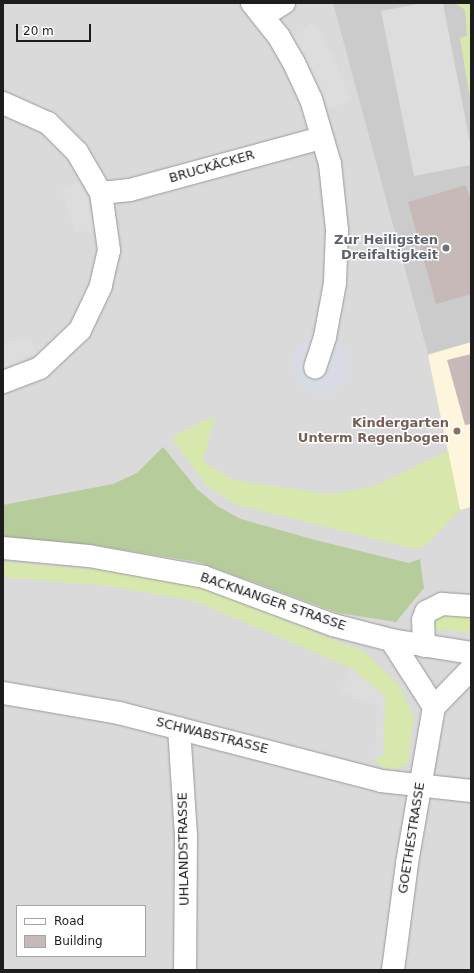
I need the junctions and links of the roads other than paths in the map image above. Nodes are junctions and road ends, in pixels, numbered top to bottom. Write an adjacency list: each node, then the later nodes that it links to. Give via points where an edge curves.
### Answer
1 (284, 3): 2 (street)
2 (258, 9): 4 (street, via 294,63 311,99)
3 (3, 103): 5 (street, via 33,114 60,133 77,152)
4 (322, 138): 5 (street, BRUCKÄCKER, via 130,190); 6 (street, via 335,196 336,266 332,308)
5 (101, 193): 7 (street, via 109,250 94,306 80,330 40,368)
6 (315, 368)
7 (3, 382)
8 (3, 548): 10 (street, BACKNANGER STRASSE, via 89,556 204,577 333,625)
9 (471, 606): 11 (street, via 442,604 426,612 423,620)
10 (391, 640): 11 (street, BACKNANGER STRASSE); 15 (street)
11 (424, 646): 12 (street, BACKNANGER STRASSE)
12 (471, 652)
13 (471, 669): 15 (street)
14 (3, 693): 16 (street, SCHWABSTRASSE, via 119,713)
15 (434, 707): 17 (street, GOETHESTRASSE)
16 (179, 728): 17 (street, SCHWABSTRASSE, via 381,781); 19 (street, UHLANDSTRASSE, via 186,836)
17 (419, 788): 18 (street, SCHWABSTRASSE, via 439,786); 20 (street, GOETHESTRASSE)
18 (471, 791)
19 (185, 970)
20 (393, 970)

